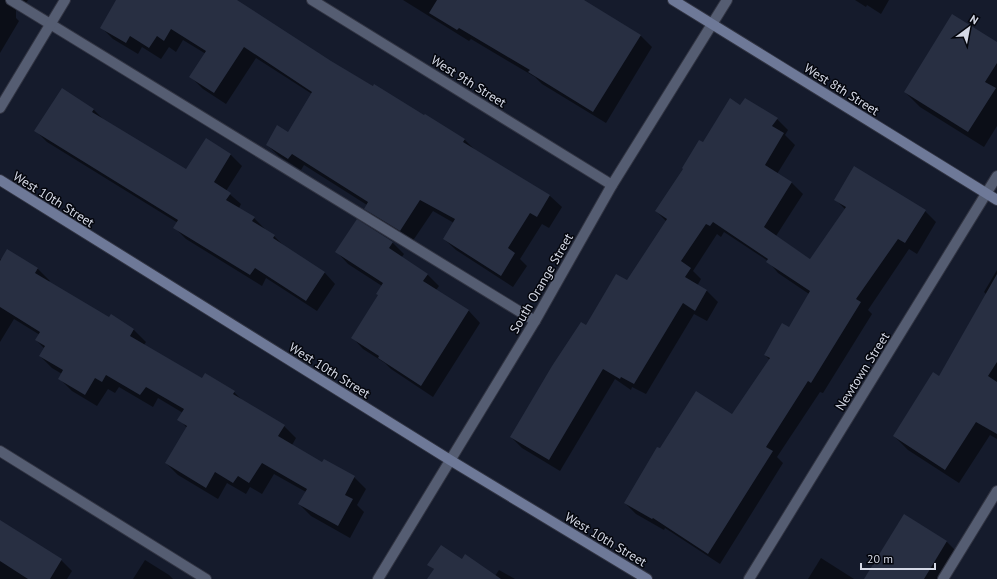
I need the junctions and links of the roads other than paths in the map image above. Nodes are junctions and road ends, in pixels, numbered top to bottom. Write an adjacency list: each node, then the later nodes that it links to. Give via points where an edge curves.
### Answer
1 (11, 0): 6 (street)
2 (65, 0): 6 (street)
3 (312, 0): 11 (street, West 9th Street)
4 (673, 0): 7 (street, West 8th Street)
5 (727, 0): 7 (street, South Orange Street)
6 (51, 24): 8 (street); 14 (street)
7 (712, 24): 11 (street, South Orange Street); 12 (street, West 8th Street)
8 (0, 108)
9 (997, 176): 12 (street, Newtown Street)
10 (0, 180): 16 (street, West 10th Street)
11 (612, 185): 14 (street, South Orange Street)
12 (986, 194): 13 (street, West 8th Street); 21 (street, Newtown Street)
13 (997, 200)
14 (535, 321): 16 (street, South Orange Street)
15 (0, 451): 18 (street)
16 (450, 460): 19 (street, South Orange Street); 20 (street, West 10th Street)
17 (997, 491): 22 (street)
18 (206, 579)
19 (378, 579)
20 (647, 579)
21 (749, 579)
22 (943, 579)

